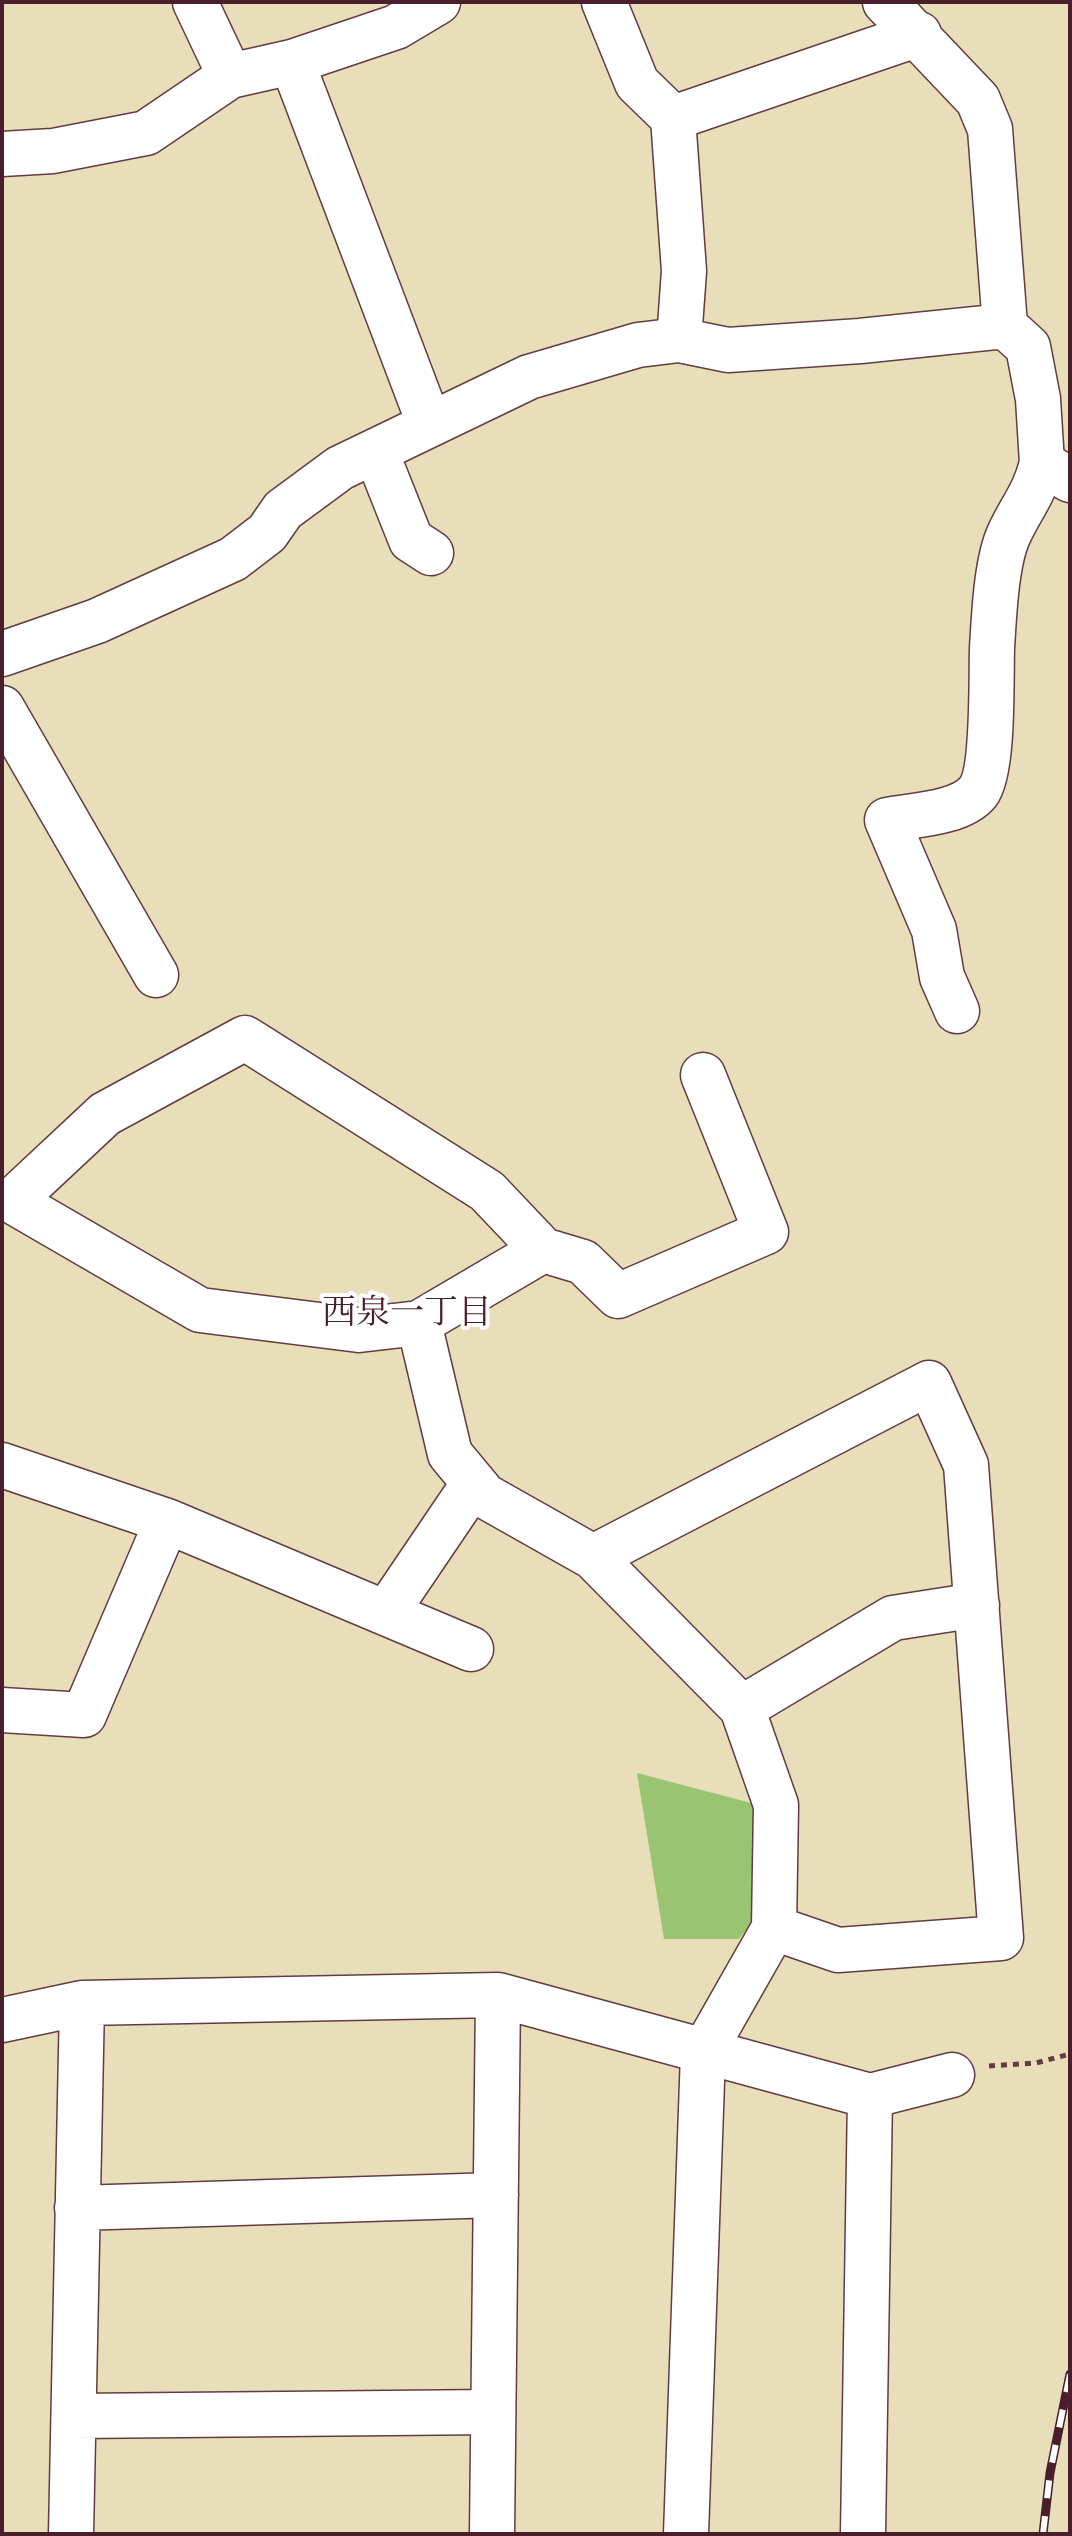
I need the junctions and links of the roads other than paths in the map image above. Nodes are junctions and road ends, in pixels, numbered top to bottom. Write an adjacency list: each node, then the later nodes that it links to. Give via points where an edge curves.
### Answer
1 (195, 2): 7 (street)
2 (438, 2): 6 (street, via 396,27)
3 (604, 2): 8 (street, via 637,83)
4 (885, 2): 5 (street)
5 (919, 34): 8 (street); 10 (street, via 978,100 990,129)
6 (292, 62): 7 (street); 12 (street)
7 (230, 76): 9 (street, via 146,133 53,151)
8 (673, 118): 11 (street, via 684,271)
9 (2, 154)
10 (1005, 326): 11 (street, via 728,350); 14 (street, via 1028,347)
11 (679, 340): 12 (street, via 638,345 529,377)
12 (429, 423): 13 (street)
13 (376, 452): 15 (street, via 411,540); 16 (street, via 328,476 283,510 267,533 233,559 97,621)
14 (1056, 472): 19 (street, via 1035,491 1008,536 993,630 988,766 979,790 965,804 887,820 934,930 942,977)
15 (431, 553)
16 (2, 654)
17 (2, 708): 18 (street)
18 (156, 975)
19 (957, 1011)
20 (703, 1075): 22 (street, via 766,1232 618,1296 583,1262)
21 (7, 1206): 22 (street, via 105,1114 245,1038 487,1191); 23 (street, via 200,1310 359,1330)
22 (543, 1250): 23 (street)
23 (419, 1323): 25 (street, via 450,1454)
24 (2, 1465): 26 (street)
25 (474, 1483): 27 (street, via 485,1496); 29 (street)
26 (167, 1521): 29 (street); 32 (street, via 84,1715)
27 (593, 1557): 28 (street, via 929,1383 966,1465); 31 (street)
28 (977, 1605): 31 (street, via 893,1618); 33 (street, via 1001,1938 838,1950)
29 (386, 1613): 30 (street)
30 (471, 1649)
31 (742, 1708): 33 (street, via 776,1805)
32 (2, 1710)
33 (774, 1928): 37 (street)
34 (498, 1995): 35 (street); 37 (street); 40 (street)
35 (82, 2003): 36 (street); 41 (street)
36 (2, 2020)
37 (703, 2053): 39 (street); 46 (street)
38 (952, 2075): 39 (street)
39 (870, 2096): 47 (street)
40 (496, 2195): 41 (street); 42 (street)
41 (77, 2208): 43 (street)
42 (492, 2412): 43 (street); 45 (street)
43 (76, 2416): 44 (street)
44 (71, 2534)
45 (492, 2534)
46 (686, 2534)
47 (863, 2534)

